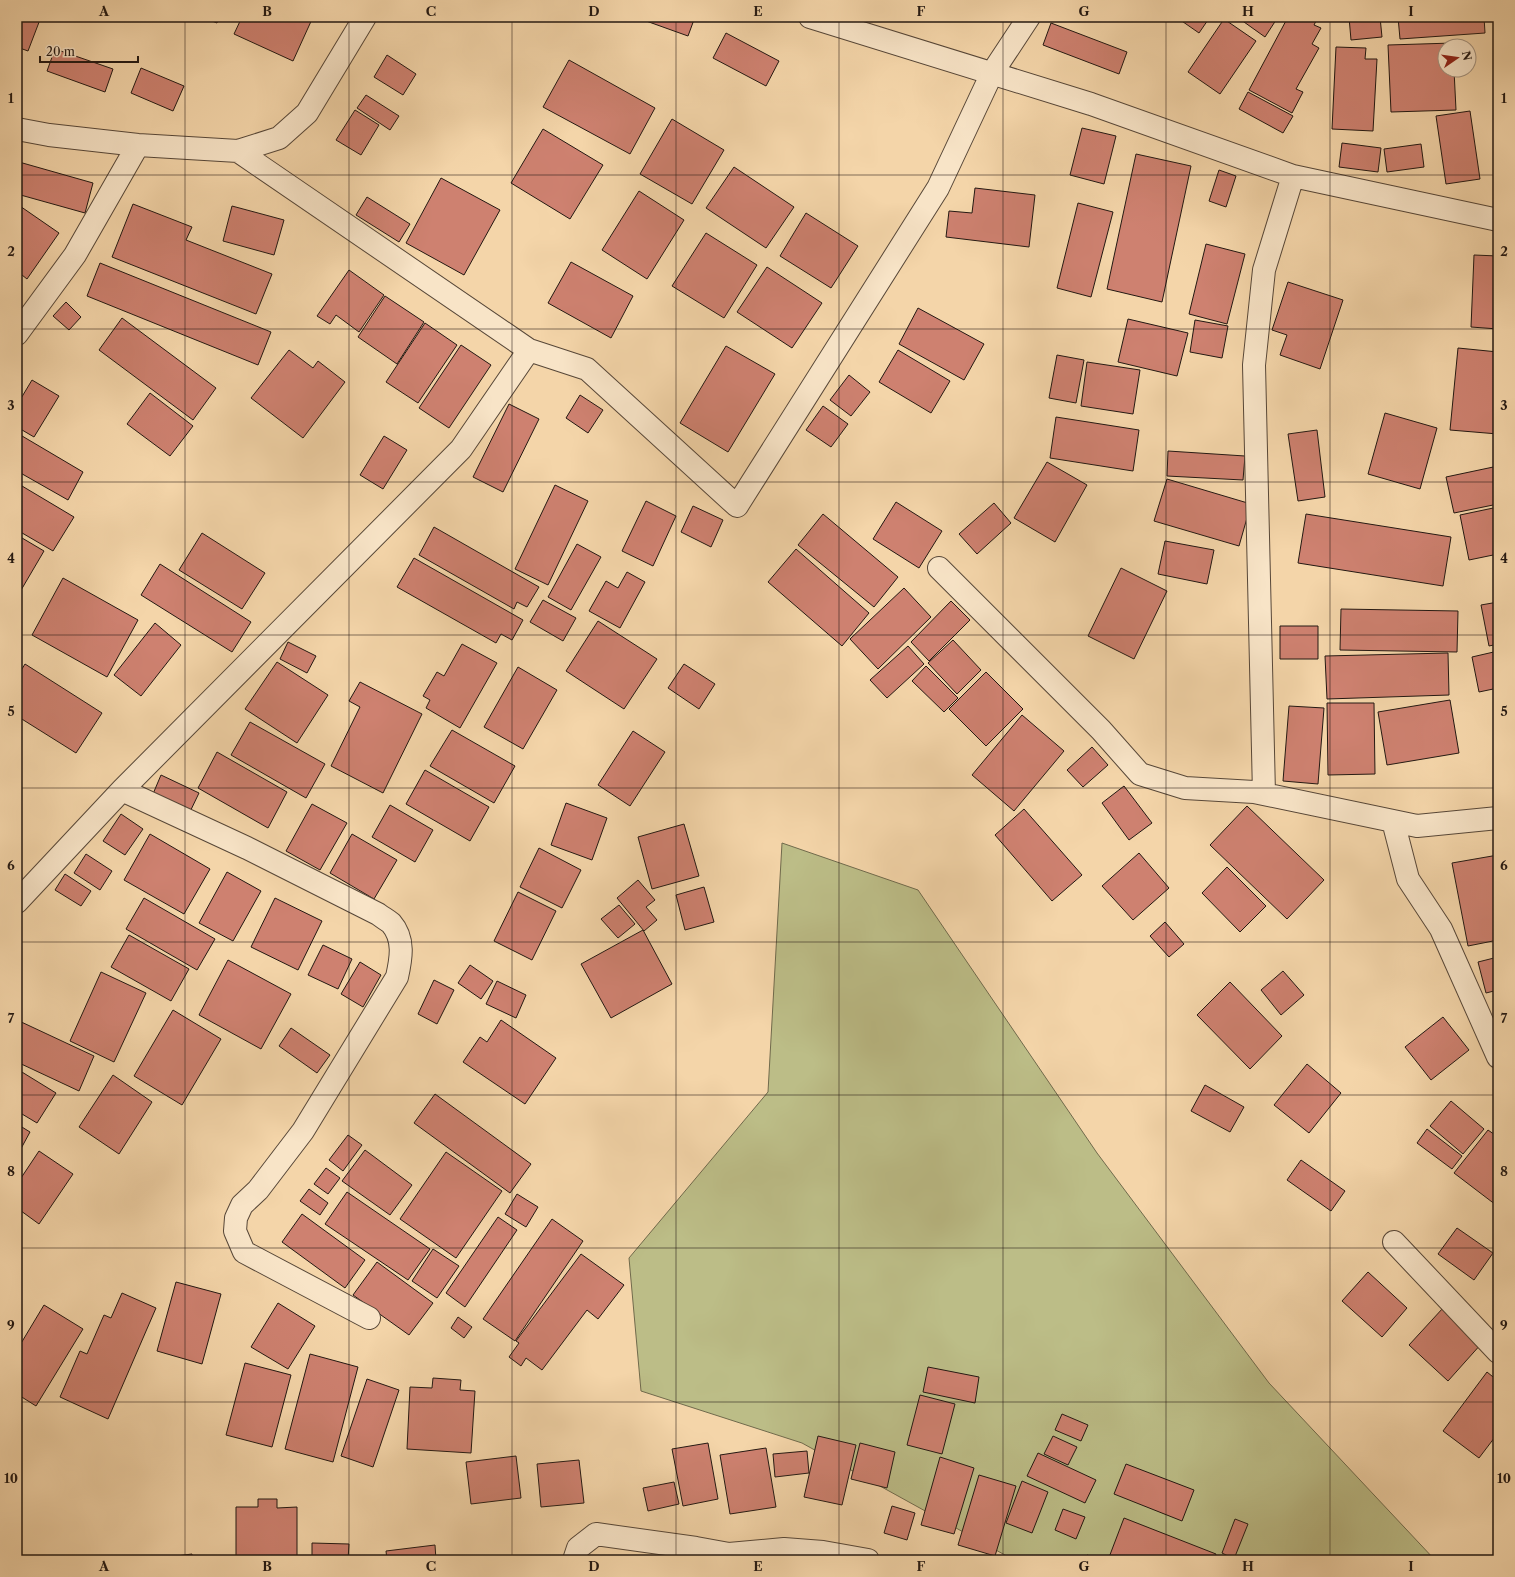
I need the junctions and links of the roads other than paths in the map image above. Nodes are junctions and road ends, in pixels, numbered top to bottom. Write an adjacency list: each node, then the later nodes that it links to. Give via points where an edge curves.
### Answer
1 (365, 17): 7 (street, via 307,113 279,138)
2 (810, 17): 4 (street)
3 (1029, 17): 4 (street)
4 (992, 73): 8 (street, via 1091,104); 11 (street, via 938,188 737,506 587,369)
5 (17, 129): 6 (street)
6 (138, 146): 7 (street); 10 (street, via 75,255)
7 (238, 152): 11 (street)
8 (1293, 176): 9 (street); 14 (street, via 1264,270 1254,365)
9 (1498, 220)
10 (17, 334)
11 (528, 350): 13 (street, via 461,449)
12 (939, 568): 14 (street, via 1101,730 1140,774 1185,788)
13 (122, 790): 17 (street); 20 (street, via 247,848 378,914 391,923 399,936 402,956 397,977 303,1131 258,1190 242,1205 236,1218 235,1231 244,1252)
14 (1264, 794): 16 (street)
15 (1498, 818): 16 (street, via 1417,826)
16 (1393, 821): 18 (street, via 1408,879 1441,929)
17 (17, 902)
18 (1498, 1057)
19 (1394, 1242): 21 (street)
20 (369, 1318)
21 (1498, 1352)
22 (574, 1560): 23 (street, via 578,1548 596,1534 729,1554 784,1549 823,1552)
23 (868, 1560)

